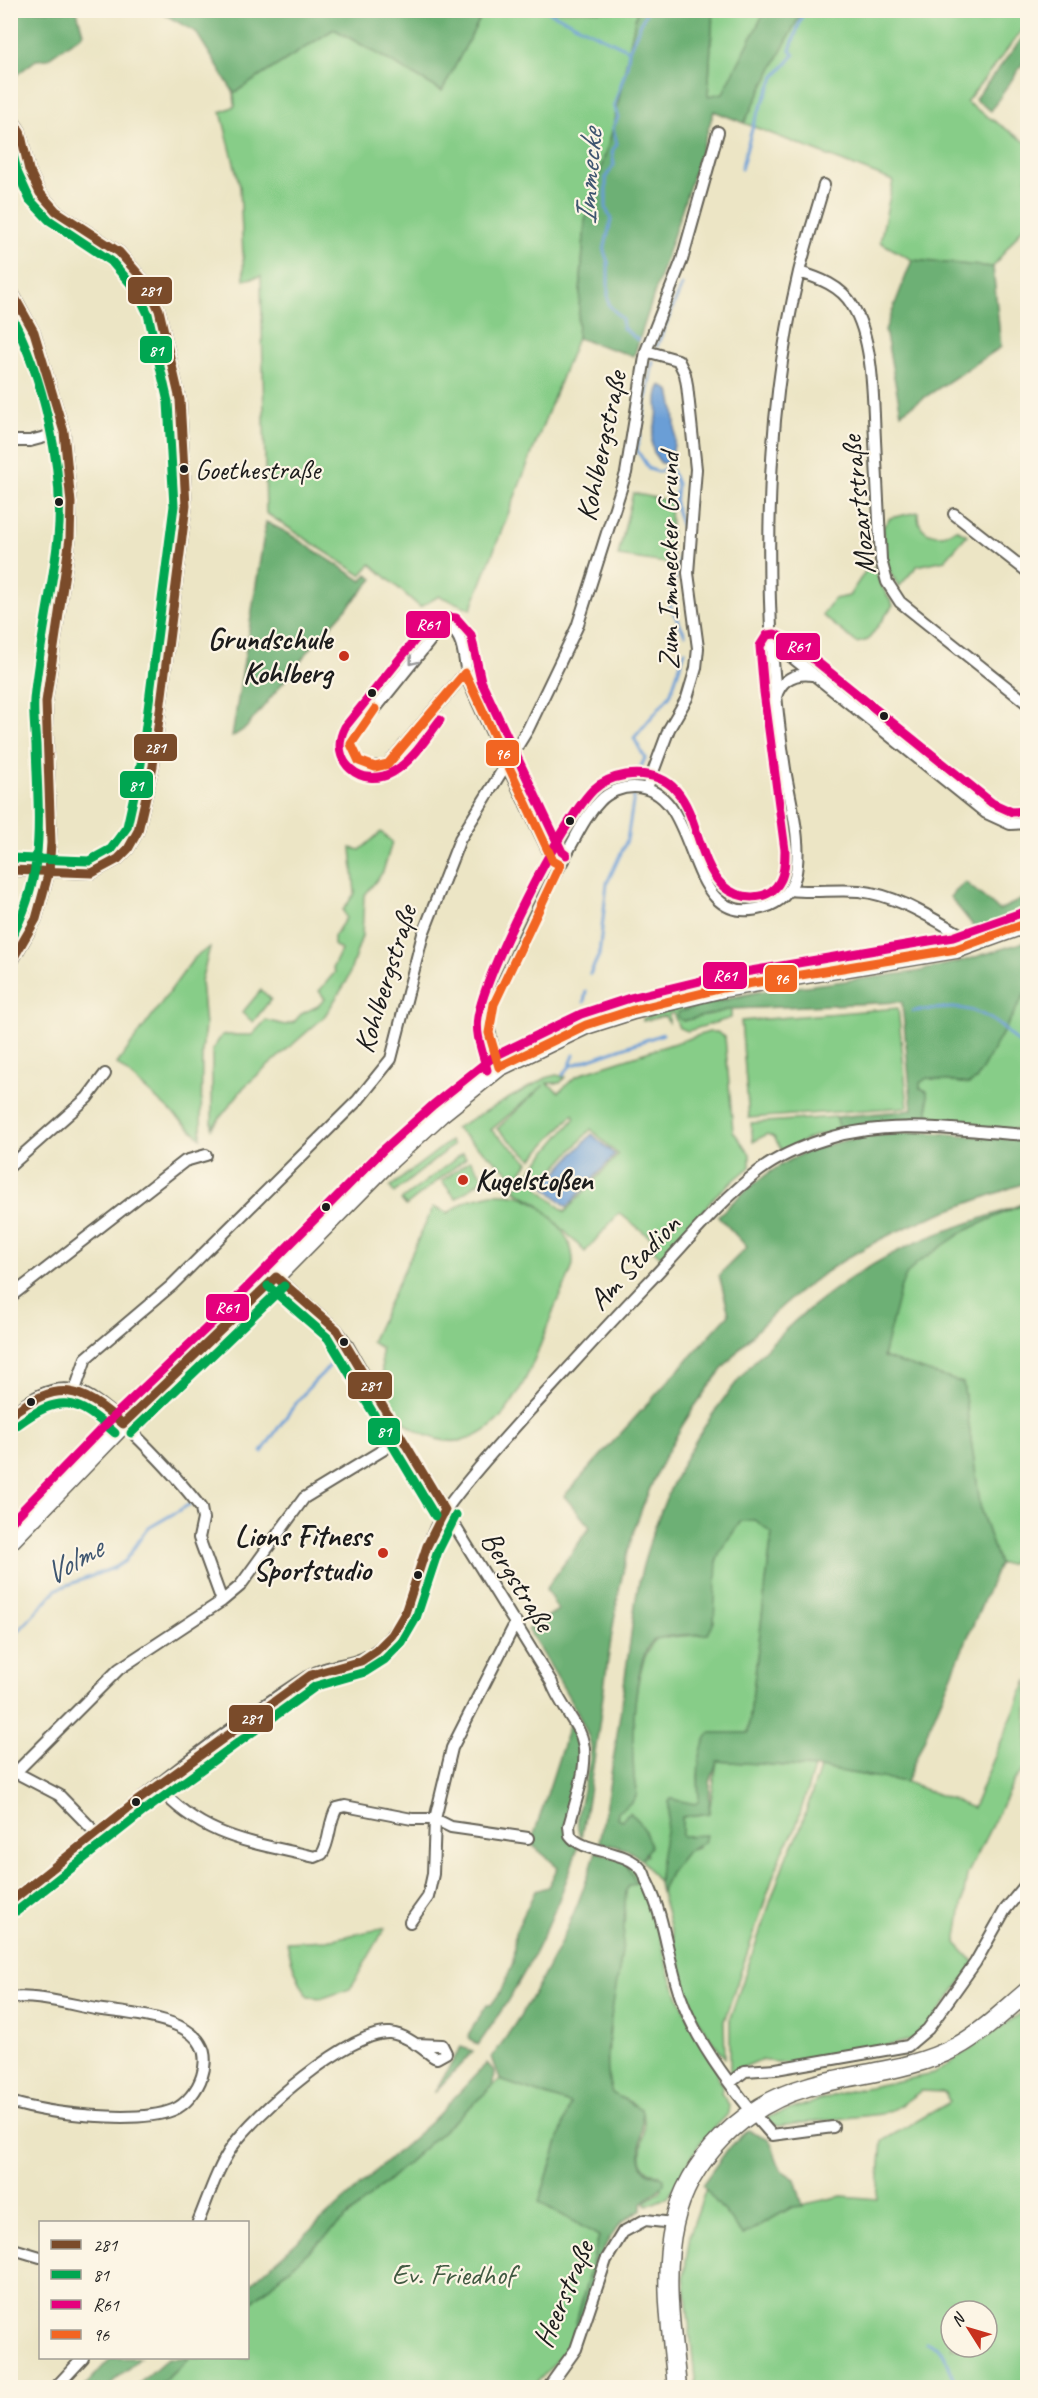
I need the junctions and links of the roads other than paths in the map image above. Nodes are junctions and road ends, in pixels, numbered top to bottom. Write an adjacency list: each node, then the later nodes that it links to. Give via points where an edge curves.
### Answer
1 (10, 116): 21 (street, via 20,131 29,170 40,193 56,211 119,252 147,284 159,310 180,400 185,467 186,506 153,766 138,831 128,849 104,868 77,874)
2 (718, 132): 6 (street, Kohlbergstraße, via 682,260)
3 (824, 185): 4 (street)
4 (799, 272): 11 (street, via 774,443 768,535); 15 (street, Mozartstraße, via 815,276 843,294 861,326 869,363 881,560 887,582 906,607)
5 (10, 288): 7 (street, via 34,332)
6 (646, 351): 16 (street, Kohlbergstraße, via 626,473 577,627 528,729); 17 (street, Zum Immecker Grund, via 678,360 686,374 696,469 688,573 698,648 689,691 657,755)
7 (64, 432): 8 (street, via 30,441); 21 (street, via 71,503 46,702)
8 (10, 441)
9 (954, 514): 10 (street)
10 (1028, 572)
11 (772, 646): 13 (street, via 783,650); 14 (street)
12 (465, 674): 12 (street, one-way to 12, via 456,632 451,629 436,633 354,735 351,744 357,760 378,768 388,764); 16 (street)
13 (812, 675): 14 (street, via 787,679); 18 (street, via 986,813 1010,824)
14 (776, 699): 22 (street, via 796,844 795,877)
15 (1028, 704)
16 (507, 762): 19 (street, via 553,861); 33 (street, Kohlbergstraße, via 460,839 439,888 423,934 394,1049 385,1068 358,1100 171,1286 94,1349 86,1358)
17 (647, 788): 19 (street, via 619,789 604,797 586,818); 22 (street, via 663,796 674,809 700,878 720,899 741,909 755,910 770,906)
18 (1028, 823)
19 (560, 865): 26 (street, via 494,1004 489,1033)
20 (10, 870): 21 (street)
21 (49, 871): 25 (street, via 36,919)
22 (790, 890): 24 (street, via 876,894 907,905)
23 (1028, 923): 26 (main road, via 956,949 723,988 633,1010 586,1025)
24 (960, 934)
25 (10, 965)
26 (500, 1068): 31 (main road, via 440,1114 391,1159)
27 (105, 1074): 30 (street, via 87,1098)
28 (1028, 1135): 37 (street, Am Stadion, via 909,1127 851,1132 787,1154 759,1170 715,1210 600,1334 489,1455)
29 (206, 1155): 32 (street, via 185,1161)
30 (10, 1166)
31 (276, 1277): 35 (main road); 36 (street, Bergstraße, via 337,1330)
32 (10, 1297)
33 (75, 1390): 34 (street, via 41,1394); 35 (street, via 93,1399)
34 (10, 1415)
35 (123, 1424): 38 (main road); 39 (street, via 201,1508 199,1538)
36 (401, 1439): 37 (street, Bergstraße); 39 (street, via 304,1498 240,1586)
37 (445, 1510): 40 (street, Bergstraße); 42 (street, Am Stadion, via 427,1546 405,1613 392,1635 376,1651 361,1661 311,1675)
38 (10, 1541)
39 (222, 1601): 41 (street, via 119,1669)
40 (516, 1622): 43 (street, via 452,1748); 52 (street, Bergstraße, via 583,1741 584,1762 568,1826 572,1838 629,1860 644,1872 666,1934 681,1998 697,2032)
41 (14, 1771): 44 (street, via 59,1795)
42 (157, 1786): 43 (street, via 171,1802 213,1831 315,1857 327,1846 336,1808 345,1806); 44 (street, Am Stadion)
43 (435, 1820): 45 (street, via 451,1827); 48 (street, via 428,1897)
44 (96, 1833): 47 (street, Am Stadion)
45 (528, 1839)
46 (1028, 1882): 52 (street, via 920,2038 908,2046 745,2071)
47 (10, 1902)
48 (410, 1922)
49 (1028, 1991): 54 (main road, via 957,2046 925,2061 808,2086)
50 (10, 1998): 53 (street, via 170,2022 193,2033 204,2056 201,2079 187,2101 161,2114 104,2116)
51 (415, 2044): 56 (street, via 397,2034 371,2036 277,2098 230,2149)
52 (731, 2082): 54 (street)
53 (10, 2102)
54 (752, 2113): 55 (street, via 772,2135); 57 (main road, via 704,2160)
55 (833, 2127)
56 (199, 2221)
57 (674, 2223): 62 (street, Heerstraße, via 645,2220 623,2232 606,2260 576,2349); 63 (main road, via 669,2274)
58 (10, 2248): 59 (street)
59 (39, 2257)
60 (82, 2359): 61 (street)
61 (55, 2388)
62 (548, 2388)
63 (677, 2388)

